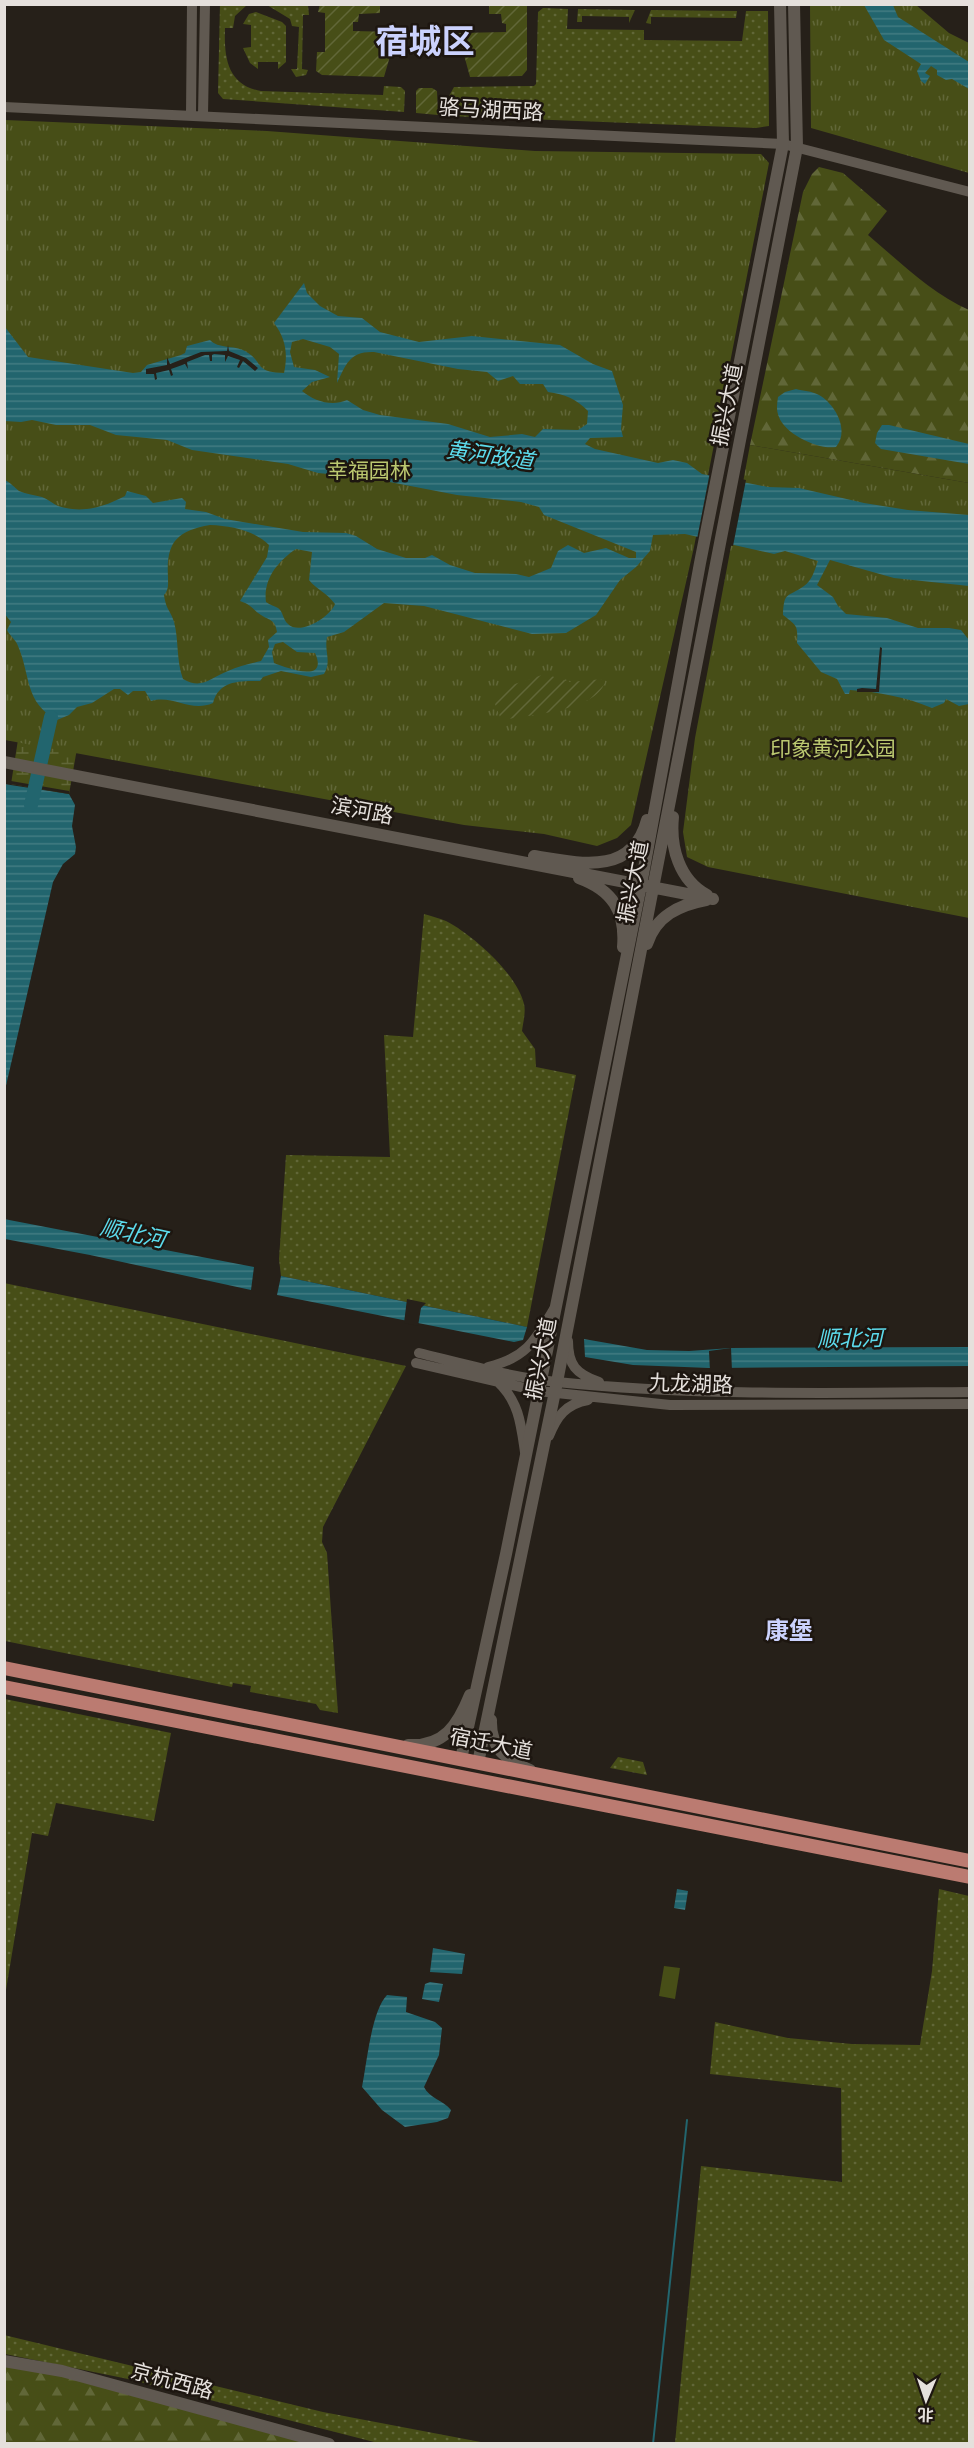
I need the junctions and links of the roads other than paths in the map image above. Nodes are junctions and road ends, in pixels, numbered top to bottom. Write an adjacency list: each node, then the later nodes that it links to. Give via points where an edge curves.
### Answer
1 (192, 4): 6 (street)
2 (205, 4): 7 (street)
3 (780, 4): 8 (main road, 振兴大道)
4 (794, 4): 9 (main road, 振兴大道)
5 (4, 107): 6 (street, 骆马湖西路)
6 (191, 114): 7 (street, 骆马湖西路)
7 (203, 115): 8 (street, 骆马湖西路)
8 (783, 144): 9 (street, 骆马湖西路); 12 (main road, 振兴大道)
9 (797, 147): 10 (street, 骆马湖西路); 11 (main road, 振兴大道)
10 (969, 192)
11 (680, 747): 15 (main road, 振兴大道); 16 (main road, via 673,846 689,881)
12 (664, 758): 14 (main road, via 645,828 626,854 597,864 523,854); 15 (main road, 振兴大道)
13 (7, 762): 14 (main road, 滨河路)
14 (493, 856): 15 (main road, 滨河路); 17 (main road, via 581,878 608,893 622,921)
15 (646, 886): 16 (main road, 滨河路); 17 (main road, 振兴大道)
16 (713, 898): 17 (main road, via 680,907 658,923)
17 (626, 988): 18 (main road, 振兴大道); 19 (main road, 振兴大道)
18 (556, 1306): 20 (street, via 527,1349 506,1363); 22 (main road, 振兴大道)
19 (568, 1320): 23 (street, via 569,1358 573,1366); 24 (main road, 振兴大道)
20 (483, 1368): 21 (street, 九龙湖路, via 417,1358); 22 (street, 九龙湖路)
21 (498, 1382): 22 (street, 九龙湖路); 29 (street, via 518,1408)
22 (540, 1385): 24 (street, 九龙湖路); 29 (main road, 振兴大道)
23 (610, 1386): 24 (street, 九龙湖路); 25 (street, 九龙湖路, via 716,1393)
24 (555, 1387): 26 (street, 九龙湖路); 28 (main road, 振兴大道)
25 (969, 1392)
26 (597, 1398): 27 (street, 九龙湖路, via 670,1405); 28 (street, via 579,1401 561,1412)
27 (969, 1404)
28 (542, 1456): 32 (main road, 振兴大道)
29 (525, 1457): 30 (main road, 振兴大道)
30 (483, 1663): 34 (main road, via 450,1731 423,1746); 35 (main road, 振兴大道)
31 (4, 1668): 34 (main road, 宿迁大道)
32 (497, 1670): 36 (main road, 振兴大道); 37 (main road, via 491,1721 496,1746 510,1761)
33 (4, 1687): 39 (main road, 宿迁大道)
34 (379, 1743): 35 (main road, 宿迁大道)
35 (461, 1759): 36 (main road, 宿迁大道)
36 (478, 1763): 37 (main road, 宿迁大道)
37 (563, 1780): 38 (main road, 宿迁大道)
38 (969, 1861)
39 (969, 1877)
40 (4, 2361): 41 (main road, 京杭西路, via 62,2371)
41 (329, 2444)

